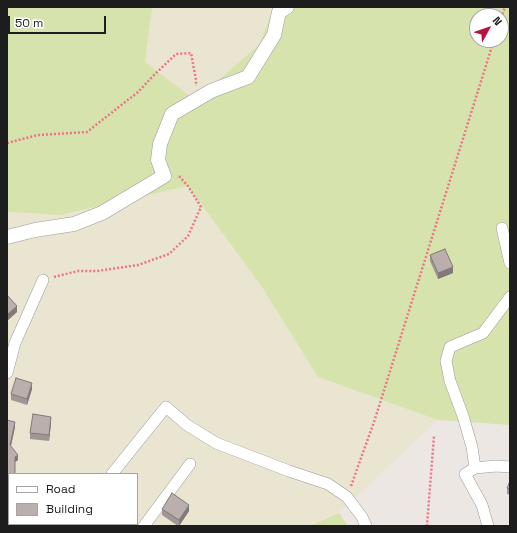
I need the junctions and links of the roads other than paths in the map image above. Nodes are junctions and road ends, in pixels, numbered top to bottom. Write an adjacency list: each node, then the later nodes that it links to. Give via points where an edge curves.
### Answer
1 (287, 7): 3 (street, via 280,12 274,35 248,77 211,91 172,114 160,144 158,160 164,176 102,213 74,224)
2 (502, 228): 4 (street)
3 (7, 237)
4 (510, 263)
5 (43, 280): 7 (street, via 15,343)
6 (510, 297): 10 (street, via 483,333 450,347 446,360 450,381 472,447)
7 (7, 373)
8 (190, 464): 12 (street)
9 (510, 467): 10 (street)
10 (475, 468): 14 (street, via 465,474 482,505)
11 (113, 473): 13 (street, via 166,407 187,425 216,443 328,484 348,498)
12 (144, 526)
13 (366, 526)
14 (488, 526)

